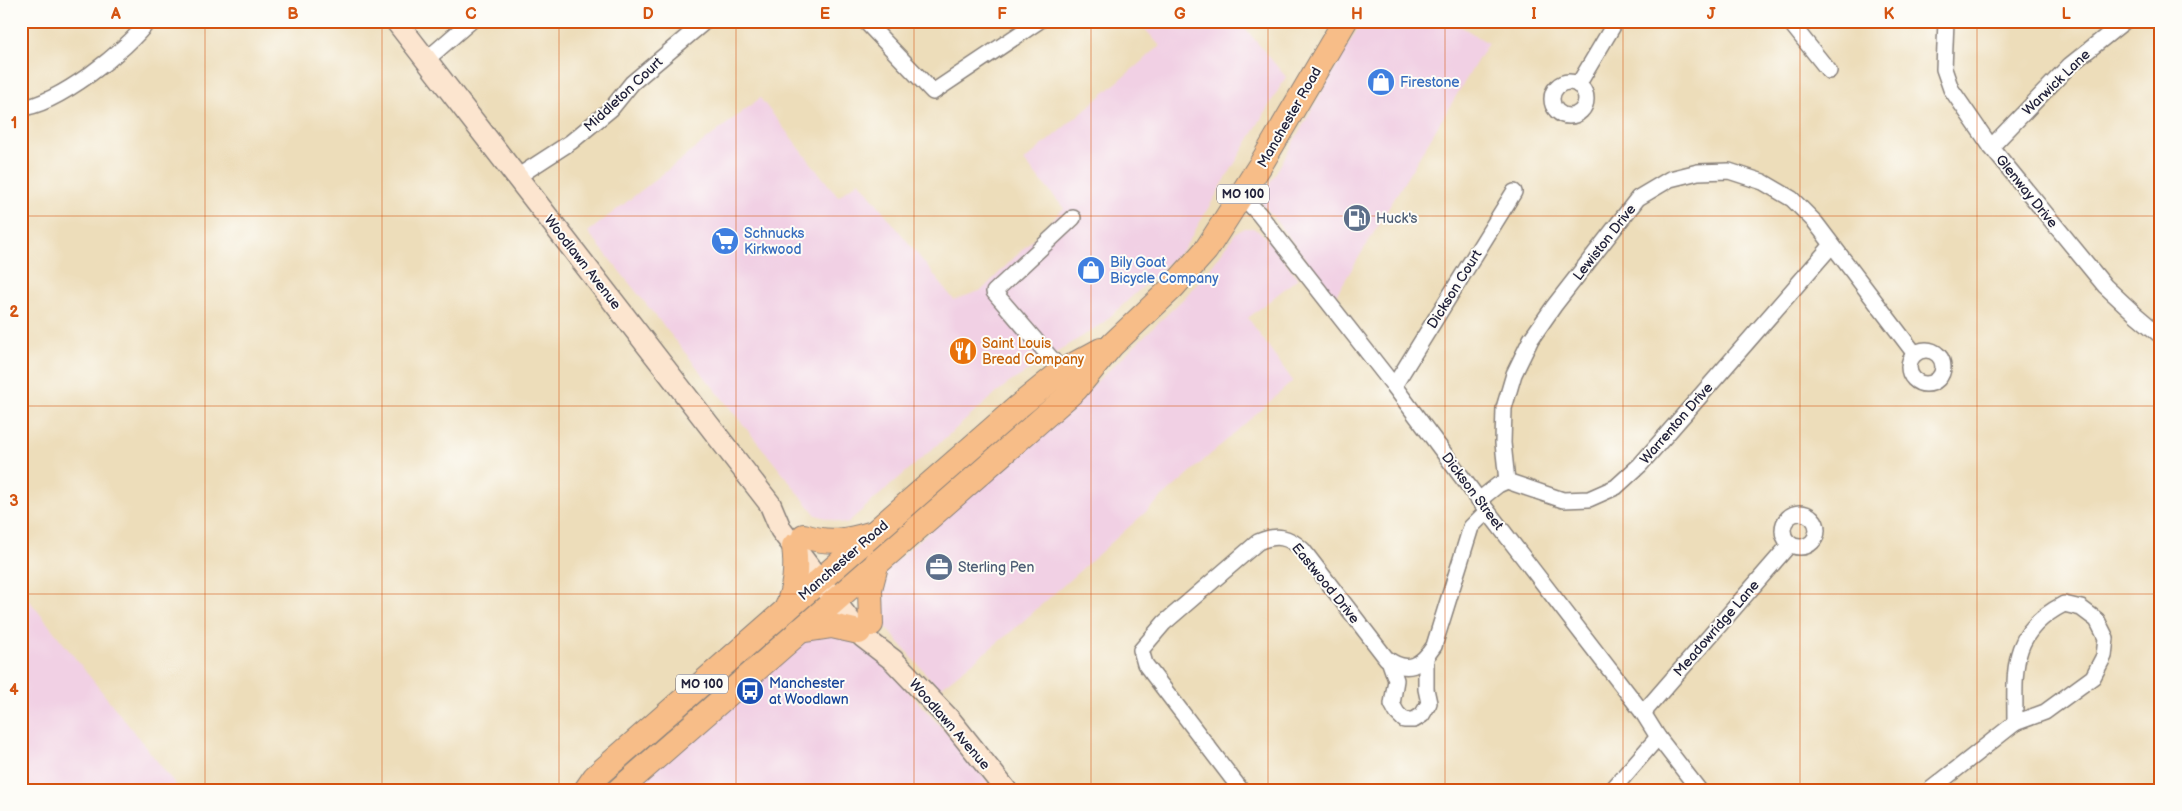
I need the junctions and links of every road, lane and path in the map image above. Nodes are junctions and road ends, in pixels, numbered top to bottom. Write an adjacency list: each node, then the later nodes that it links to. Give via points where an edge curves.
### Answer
1 (148, 21): 15 (street, via 132,40 74,86 51,100)
2 (396, 21): 12 (street, Woodlawn Avenue)
3 (471, 21): 12 (street)
4 (865, 21): 5 (street, via 933,92)
5 (1039, 21)
6 (1345, 21): 19 (main road, Manchester Road / MO 100)
7 (1616, 21): 14 (street)
8 (1789, 21): 13 (street)
9 (1946, 21): 16 (street, Glenway Drive, via 1944,69 1948,83)
10 (2125, 21): 16 (street, Warwick Lane, via 2070,65)
11 (702, 24): 17 (street, Middleton Court, via 632,83 612,109 544,161)
12 (426, 60): 17 (street, Woodlawn Avenue)
13 (1828, 71)
14 (1578, 85)
15 (21, 108)
16 (1991, 147): 22 (street, Glenway Drive, via 2105,286)
17 (517, 177): 30 (street, Woodlawn Avenue, via 770,504 781,530)
18 (1514, 192): 26 (street, Dickson Court)
19 (1242, 196): 23 (main road, Manchester Road / MO 100, via 1190,269); 26 (street, Dickson Street)
20 (1073, 218): 25 (street, via 994,292)
21 (1832, 245): 24 (street, Lewiston Drive); 27 (street, Warrenton Drive, via 1640,465 1616,487 1589,499 1563,500); 27 (street, Lewiston Drive, via 1792,199 1763,182 1729,171 1698,172 1670,179 1638,198 1549,313 1531,339 1514,374 1504,408)
22 (2161, 336)
23 (1112, 345): 25 (main road, Manchester Road / MO 100); 32 (main road, Manchester Road / MO 100, via 1076,388)
24 (1915, 354)
25 (1062, 371): 29 (main road, Manchester Road / MO 100)
26 (1394, 386): 28 (street, Dickson Street)
27 (1507, 481): 28 (street, via 1498,485)
28 (1483, 506): 38 (street, Eastwood Drive, via 1470,527 1434,646); 40 (street, Dickson Street)
29 (874, 533): 30 (main road, via 846,541); 33 (main road, Manchester Road / MO 100)
30 (799, 541): 33 (street, Woodlawn Avenue); 35 (main road, via 796,577)
31 (1790, 544): 40 (street, Meadowridge Lane)
32 (878, 562): 34 (main road, Manchester Road / MO 100); 36 (main road, via 870,589)
33 (826, 576): 34 (street, Woodlawn Avenue); 35 (main road, Manchester Road / MO 100)
34 (840, 595): 36 (street, Woodlawn Avenue); 37 (main road, Manchester Road / MO 100)
35 (785, 611): 43 (main road, Manchester Road / MO 100, via 595,777)
36 (865, 628): 37 (main road, via 832,626); 45 (street, Woodlawn Avenue, via 951,721)
37 (799, 631): 44 (main road, Manchester Road / MO 100)
38 (1426, 659): 39 (street, via 1417,665 1407,666); 39 (street, Eastwood Drive, via 1429,703 1422,715 1414,720 1404,720 1392,704 1396,680)
39 (1389, 660): 46 (street, Eastwood Drive, via 1303,550 1285,536 1270,536 1258,542 1164,623 1141,650 1145,664)
40 (1642, 713): 42 (street, Dickson Street)
41 (2015, 724): 41 (street, via 2015,679 2020,648 2028,630 2045,614 2064,604 2081,608 2097,620 2106,638 2104,656 2094,677 2045,712); 49 (street)
42 (1658, 737): 47 (street); 48 (street, Dickson Street)
43 (586, 790)
44 (619, 790)
45 (1006, 790)
46 (1241, 790)
47 (1612, 790)
48 (1699, 790)
49 (1930, 790)

